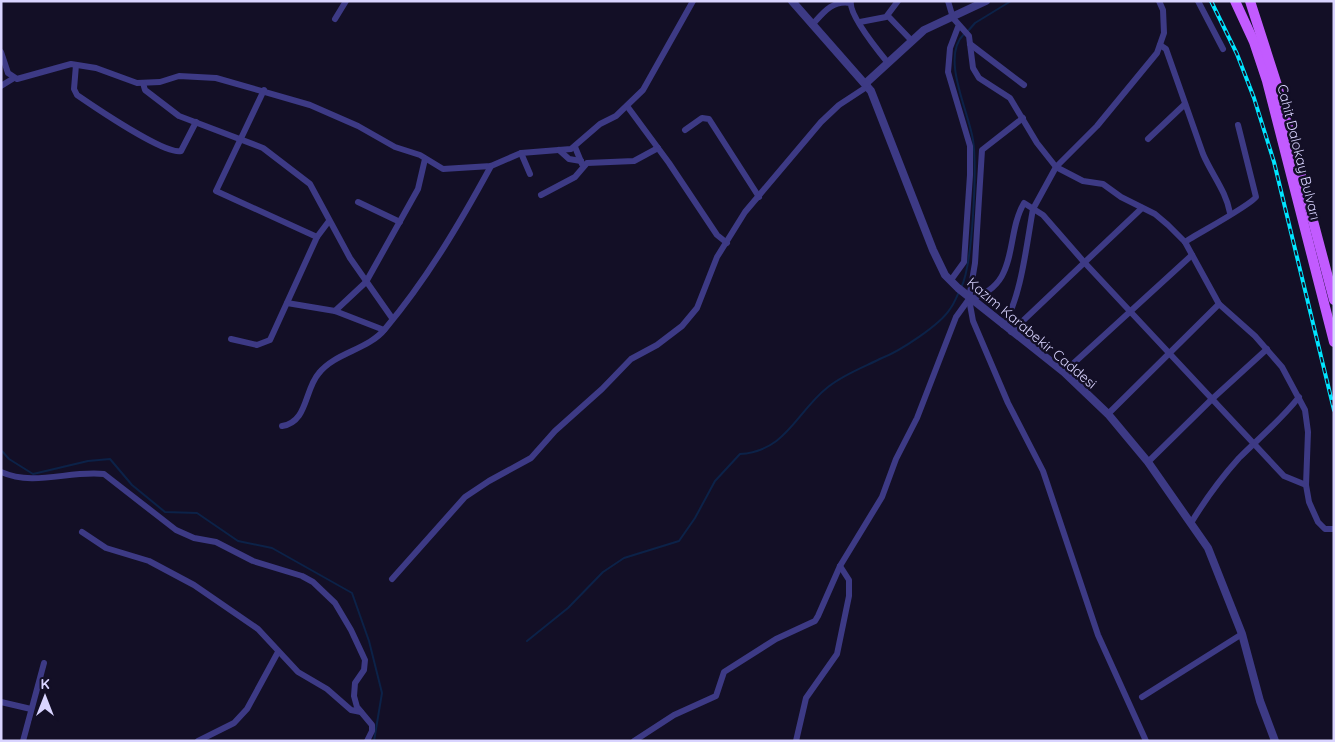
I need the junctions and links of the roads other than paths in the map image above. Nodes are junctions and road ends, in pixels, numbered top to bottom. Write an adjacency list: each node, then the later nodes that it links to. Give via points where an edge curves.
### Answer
1 (346, 1): 14 (street)
2 (693, 1): 32 (street, via 648,82)
3 (792, 1): 16 (street, Kazım Karabekir Caddesi)
4 (898, 1): 12 (street)
5 (948, 1): 13 (street)
6 (986, 1): 13 (street)
7 (1159, 1): 20 (street, via 1163,10 1164,33)
8 (1198, 1): 21 (street)
9 (1235, 1): 74 (main road, Cahit Dalokay Bulvarı, via 1267,81)
10 (1250, 1): 64 (main road, Cahit Dalokay Bulvarı, via 1277,85)
11 (851, 2): 15 (street, via 851,10); 16 (street, via 833,5)
12 (888, 16): 15 (street); 18 (street)
13 (953, 18): 17 (street); 18 (street, via 930,26)
14 (336, 19)
15 (860, 22): 23 (street, via 867,38)
16 (812, 25): 27 (street, Kazım Karabekir Caddesi)
17 (961, 28): 19 (street, via 969,36); 61 (street, via 950,48 948,72 970,146 970,184 964,262)
18 (911, 40): 23 (street)
19 (970, 44): 28 (street); 33 (street, via 973,68 980,78 1010,98)
20 (1160, 45): 31 (street, via 1166,48); 46 (street, via 1157,53 1097,126)
21 (1223, 49)
22 (1, 52): 25 (street, via 7,70)
23 (888, 63): 27 (street)
24 (76, 65): 25 (street, via 65,65 23,79); 26 (street); 34 (street, via 74,89 77,95 154,142 181,151)
25 (14, 78): 29 (street)
26 (143, 83): 30 (street, via 179,76 200,76); 34 (street, via 151,95 180,116)
27 (867, 84): 49 (street, via 828,114); 61 (street, Kazım Karabekir Caddesi, via 933,250 945,275)
28 (1024, 85)
29 (1, 86)
30 (264, 90): 37 (street); 43 (street, via 336,116)
31 (1185, 104): 38 (street); 53 (street, via 1210,171 1227,197)
32 (627, 106): 39 (street, via 600,124); 40 (street)
33 (1024, 118): 46 (street, via 1037,143); 63 (street, via 982,150 975,263)
34 (196, 122): 37 (street)
35 (1238, 125): 53 (street, via 1256,197 1253,202)
36 (685, 130): 49 (street, via 702,118 710,120)
37 (240, 139): 54 (street, via 271,154 310,184); 56 (street, via 216,190)
38 (1148, 139)
39 (575, 147): 41 (street); 44 (street)
40 (658, 148): 44 (street, via 634,161); 58 (street, via 717,235)
41 (560, 150): 42 (street); 44 (street, via 569,159)
42 (521, 153): 45 (street); 47 (street)
43 (425, 159): 45 (street, via 443,169); 55 (street, via 421,182)
44 (582, 163): 48 (street, via 576,177)
45 (491, 166): 69 (street, via 434,265)
46 (1056, 167): 51 (street, via 1084,181 1103,184); 52 (street)
47 (530, 174)
48 (541, 195)
49 (759, 197): 58 (street, via 745,212)
50 (358, 202): 55 (street)
51 (1142, 208): 57 (street, via 1161,218); 60 (street)
52 (1033, 209): 60 (street, via 1043,215); 63 (street, via 1024,203 1021,208 1008,262 997,284 985,295); 70 (street, via 1010,316)
53 (1230, 214): 57 (street)
54 (329, 221): 56 (street); 62 (street)
55 (400, 222): 62 (street)
56 (317, 237): 65 (street)
57 (1185, 242): 59 (street)
58 (727, 243): 90 (street, via 714,265 697,308 682,326 657,345 631,358 531,458 465,497)
59 (1192, 255): 66 (street); 68 (street)
60 (1084, 262): 68 (street); 72 (street)
61 (951, 280): 63 (street, Kazım Karabekir Caddesi)
62 (366, 282): 67 (street); 69 (street)
63 (969, 299): 70 (street, Kazım Karabekir Caddesi); 89 (street, via 956,317 882,497); 103 (street, via 973,321 1008,402 1043,471 1098,635)
64 (1334, 300)
65 (287, 303): 67 (street); 73 (street, via 272,337 266,343 257,345)
66 (1219, 304): 75 (street); 76 (street)
67 (335, 311): 71 (street)
68 (1131, 312): 76 (street); 77 (street)
69 (392, 318): 71 (street)
70 (1003, 325): 72 (street, Kazım Karabekir Caddesi)
71 (384, 330): 81 (street, via 322,369 310,386 298,419)
72 (1011, 332): 77 (street, Kazım Karabekir Caddesi)
73 (231, 339)
74 (1334, 342)
75 (1267, 349): 78 (street); 79 (street)
76 (1170, 354): 79 (street); 80 (street)
77 (1064, 372): 80 (street, Kazım Karabekir Caddesi)
78 (1299, 397): 82 (street); 85 (street, via 1305,410 1308,432)
79 (1211, 400): 82 (street); 83 (street)
80 (1108, 414): 83 (street, Kazım Karabekir Caddesi)
81 (282, 426)
82 (1254, 444): 85 (street, via 1284,476); 86 (street, via 1206,497)
83 (1148, 462): 86 (street, Kazım Karabekir Caddesi)
84 (1, 472): 97 (street, via 31,479 104,474 146,509 182,533 216,542 244,557 313,582 335,603 364,657 364,670 354,692 355,703)
85 (1306, 485): 87 (street, via 1318,522 1325,529)
86 (1191, 523): 91 (street, Kazım Karabekir Caddesi, via 1208,548)
87 (1334, 530)
88 (82, 532): 92 (street, via 106,548 149,561 185,579 252,624)
89 (840, 566): 101 (street, via 815,621 740,661 723,673 716,696 674,715); 102 (street, via 850,588 846,620 837,654 806,698)
90 (392, 579)
91 (1242, 634): 94 (street); 104 (street, Kazım Karabekir Caddesi, via 1260,702)
92 (278, 652): 97 (street, via 298,672 327,689 351,710); 99 (street, via 247,709 234,723)
93 (44, 663): 96 (street)
94 (1142, 697)
95 (1, 702): 96 (street)
96 (31, 709): 98 (street)
97 (361, 712): 100 (street, via 372,725)
98 (22, 741)
99 (198, 741)
100 (367, 741)
101 (634, 741)
102 (796, 741)
103 (1146, 741)
104 (1275, 741)

